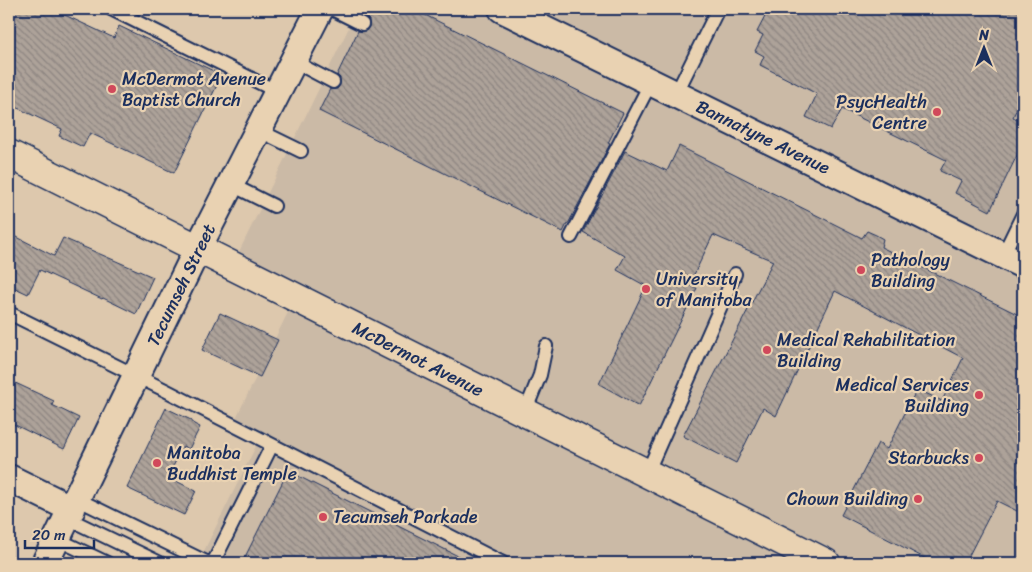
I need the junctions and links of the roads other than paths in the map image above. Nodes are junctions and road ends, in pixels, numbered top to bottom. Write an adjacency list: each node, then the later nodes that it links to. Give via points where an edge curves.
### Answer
1 (111, 9): 10 (lane)
2 (320, 9): 7 (street, Tecumseh Street)
3 (332, 9): 6 (lane)
4 (502, 9): 9 (street, Bannatyne Avenue)
5 (718, 9): 11 (lane)
6 (362, 24)
7 (293, 61): 8 (lane); 10 (street, Tecumseh Street)
8 (334, 82)
9 (651, 82): 11 (street, Bannatyne Avenue); 18 (lane)
10 (278, 92): 12 (street, Tecumseh Street)
11 (676, 94): 20 (street, Bannatyne Avenue)
12 (258, 130): 13 (lane); 15 (street, Tecumseh Street)
13 (300, 151)
14 (9, 154): 19 (street, McDermot Avenue)
15 (230, 184): 16 (lane); 19 (street, Tecumseh Street)
16 (274, 206)
17 (1023, 214): 20 (lane)
18 (571, 237)
19 (198, 248): 24 (street, Tecumseh Street); 25 (street, McDermot Avenue)
20 (1013, 260)
21 (735, 274): 27 (lane)
22 (9, 313): 24 (lane)
23 (546, 346): 25 (lane, via 540,375)
24 (137, 376): 26 (lane); 29 (street, Tecumseh Street)
25 (525, 412): 27 (street, McDermot Avenue)
26 (272, 445): 33 (lane, via 214,561); 34 (lane)
27 (647, 473): 35 (street, McDermot Avenue)
28 (9, 478): 29 (street)
29 (68, 516): 30 (street, Tecumseh Street); 31 (lane); 32 (lane); 33 (lane)
30 (45, 563)
31 (107, 563)
32 (160, 563)
33 (208, 563)
34 (503, 563)
35 (826, 563)

